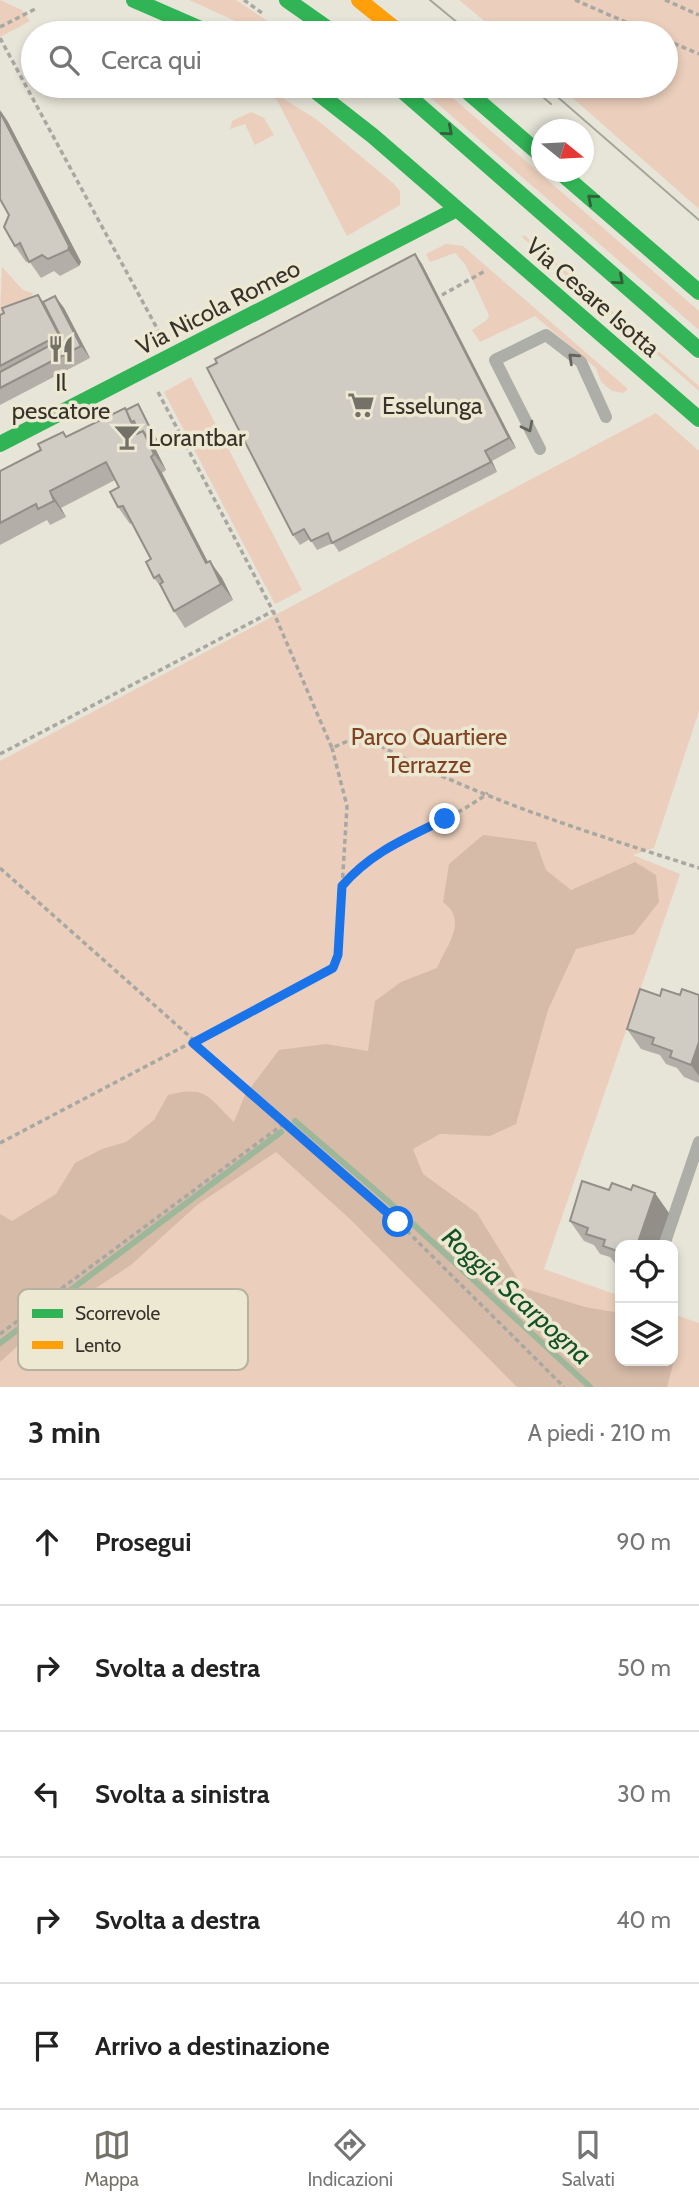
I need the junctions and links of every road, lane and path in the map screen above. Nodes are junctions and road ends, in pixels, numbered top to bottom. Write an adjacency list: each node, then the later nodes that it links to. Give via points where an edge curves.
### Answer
1 (134, 0): 8 (street)
2 (287, 0): 9 (street)
3 (359, 0): 10 (street)
4 (575, 0): 11 (path)
5 (664, 0): 7 (path)
6 (37, 8): 12 (path)
7 (699, 15)
8 (182, 21)
9 (317, 21)
10 (385, 21)
11 (623, 21)
12 (0, 27)
13 (0, 38): 16 (path)
14 (678, 45): 15 (path)
15 (699, 54)
16 (21, 77)
17 (32, 98): 27 (path)
18 (326, 98): 23 (street, Via Cesare Isotta)
19 (411, 98): 28 (street, one-way to 28)
20 (475, 98): 21 (street)
21 (531, 147)
22 (572, 182): 25 (street, one-way to 22)
23 (457, 209): 31 (street, Via Cesare Isotta); 32 (street, Via Nicola Romeo)
24 (492, 265): 26 (path)
25 (699, 292)
26 (442, 295)
27 (161, 336)
28 (699, 350)
29 (156, 388): 34 (path)
30 (606, 417): 33 (lane, one-way to 33, via 581,362 546,335 495,360)
31 (699, 419)
32 (0, 444)
33 (540, 449)
34 (273, 611): 35 (path); 36 (path)
35 (332, 748): 37 (path, via 361,735); 40 (path, via 347,806)
36 (0, 754)
37 (488, 793): 38 (path, via 575,828); 40 (path, via 393,843 366,861)
38 (699, 868)
39 (0, 869): 41 (path)
40 (342, 886): 41 (path, via 338,955 333,968)
41 (193, 1043): 42 (path); 44 (path)
42 (286, 1122): 46 (path); 49 (path, via 398,1222)
43 (699, 1142): 45 (lane)
44 (0, 1143)
45 (666, 1240)
46 (61, 1289)
47 (18, 1321): 48 (path)
48 (0, 1334)
49 (564, 1387)

